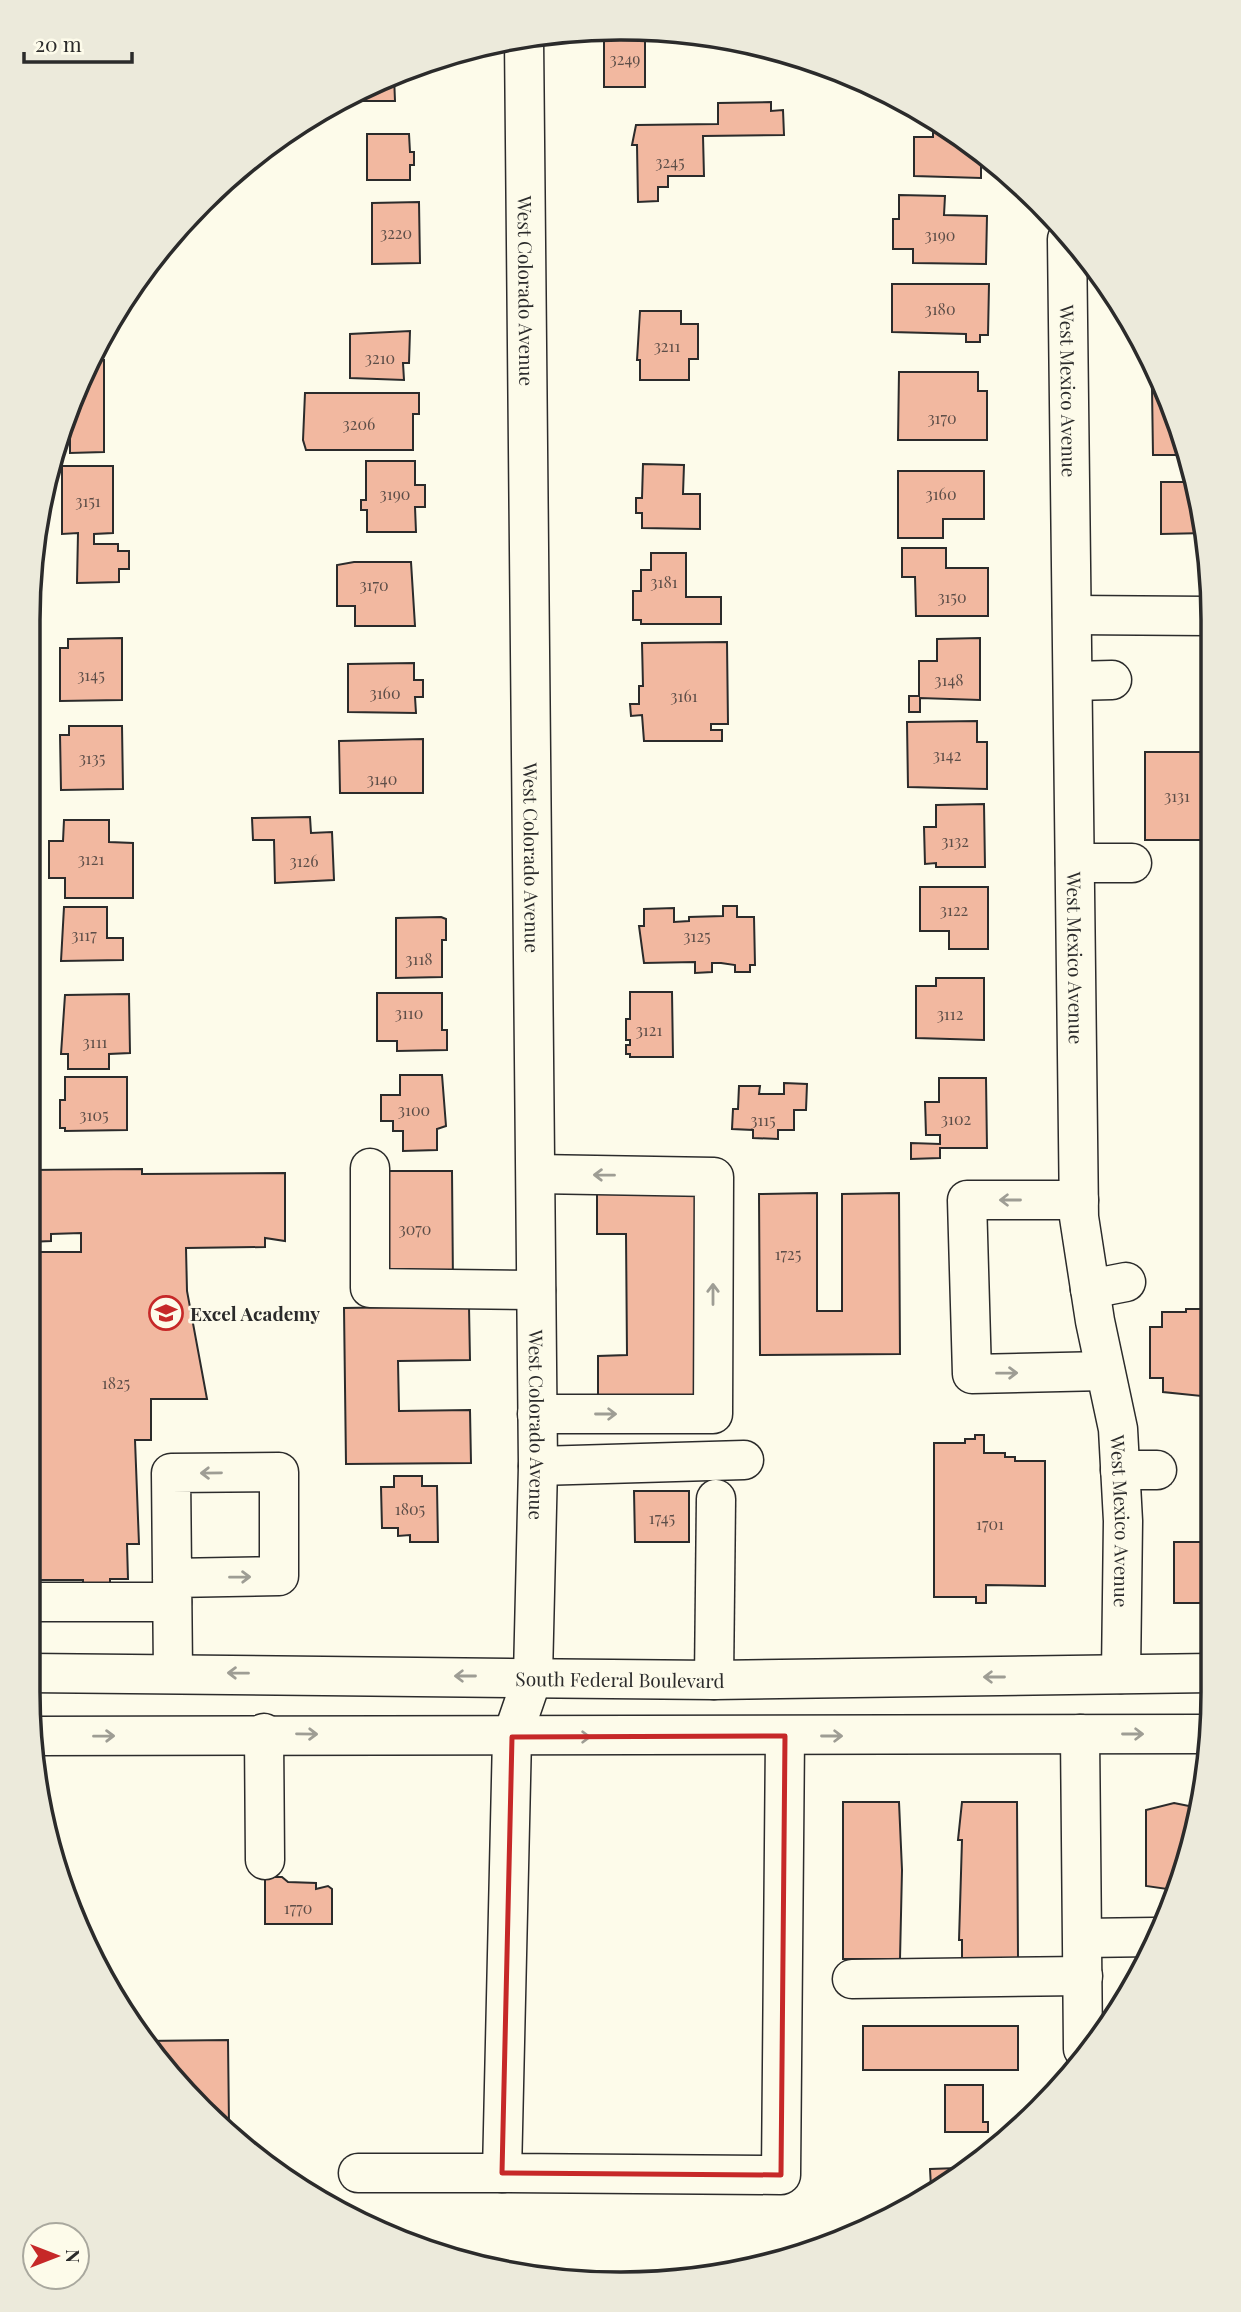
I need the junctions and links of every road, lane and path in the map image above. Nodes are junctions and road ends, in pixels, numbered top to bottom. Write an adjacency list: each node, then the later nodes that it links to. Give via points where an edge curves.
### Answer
1 (524, 48): 10 (street, West Colorado Avenue)
2 (1067, 250): 3 (street, West Mexico Avenue)
3 (1073, 615): 4 (street); 6 (street, West Mexico Avenue)
4 (1201, 616)
5 (1112, 680): 6 (street)
6 (1073, 681): 7 (street, West Mexico Avenue)
7 (1075, 863): 8 (street); 11 (street, West Mexico Avenue)
8 (1132, 863)
9 (370, 1168): 12 (street, via 370,1288)
10 (536, 1174): 12 (street, West Colorado Avenue); 14 (street, one-way to 10, via 713,1414 714,1177)
11 (1079, 1200): 13 (street, West Mexico Avenue, via 1108,1286); 13 (street, one-way to 13, via 967,1200 972,1374)
12 (536, 1290): 14 (street, West Colorado Avenue)
13 (1105, 1371): 17 (street, West Mexico Avenue, via 1118,1429)
14 (537, 1414): 16 (street, West Colorado Avenue)
15 (744, 1460): 16 (street)
16 (538, 1466): 25 (street, West Colorado Avenue)
17 (1119, 1470): 18 (street); 24 (street, West Mexico Avenue)
18 (1157, 1470)
19 (716, 1499): 26 (street)
20 (40, 1601): 21 (street, via 172,1590)
21 (173, 1672): 22 (street, South Federal Boulevard); 25 (street, South Federal Boulevard, one-way to 21)
22 (40, 1673)
23 (1201, 1673): 24 (street, South Federal Boulevard)
24 (1121, 1674): 26 (street, South Federal Boulevard, one-way to 26)
25 (533, 1676): 26 (street, South Federal Boulevard); 32 (street, West Colorado Avenue)
26 (714, 1680)
27 (264, 1734): 30 (street, one-way to 27); 32 (street, one-way to 32); 33 (street)
28 (1080, 1734): 29 (street, one-way to 29); 31 (street, one-way to 28); 35 (street)
29 (1199, 1734)
30 (42, 1736)
31 (785, 1736): 32 (street, one-way to 31); 40 (street, via 781,2175)
32 (512, 1737): 40 (street, West Colorado Avenue)
33 (265, 1860)
34 (1146, 1937): 35 (street)
35 (1083, 1938): 36 (street)
36 (1083, 1976): 37 (street); 38 (street)
37 (852, 1979)
38 (1083, 2042)
39 (358, 2173): 40 (street)
40 (502, 2173)

